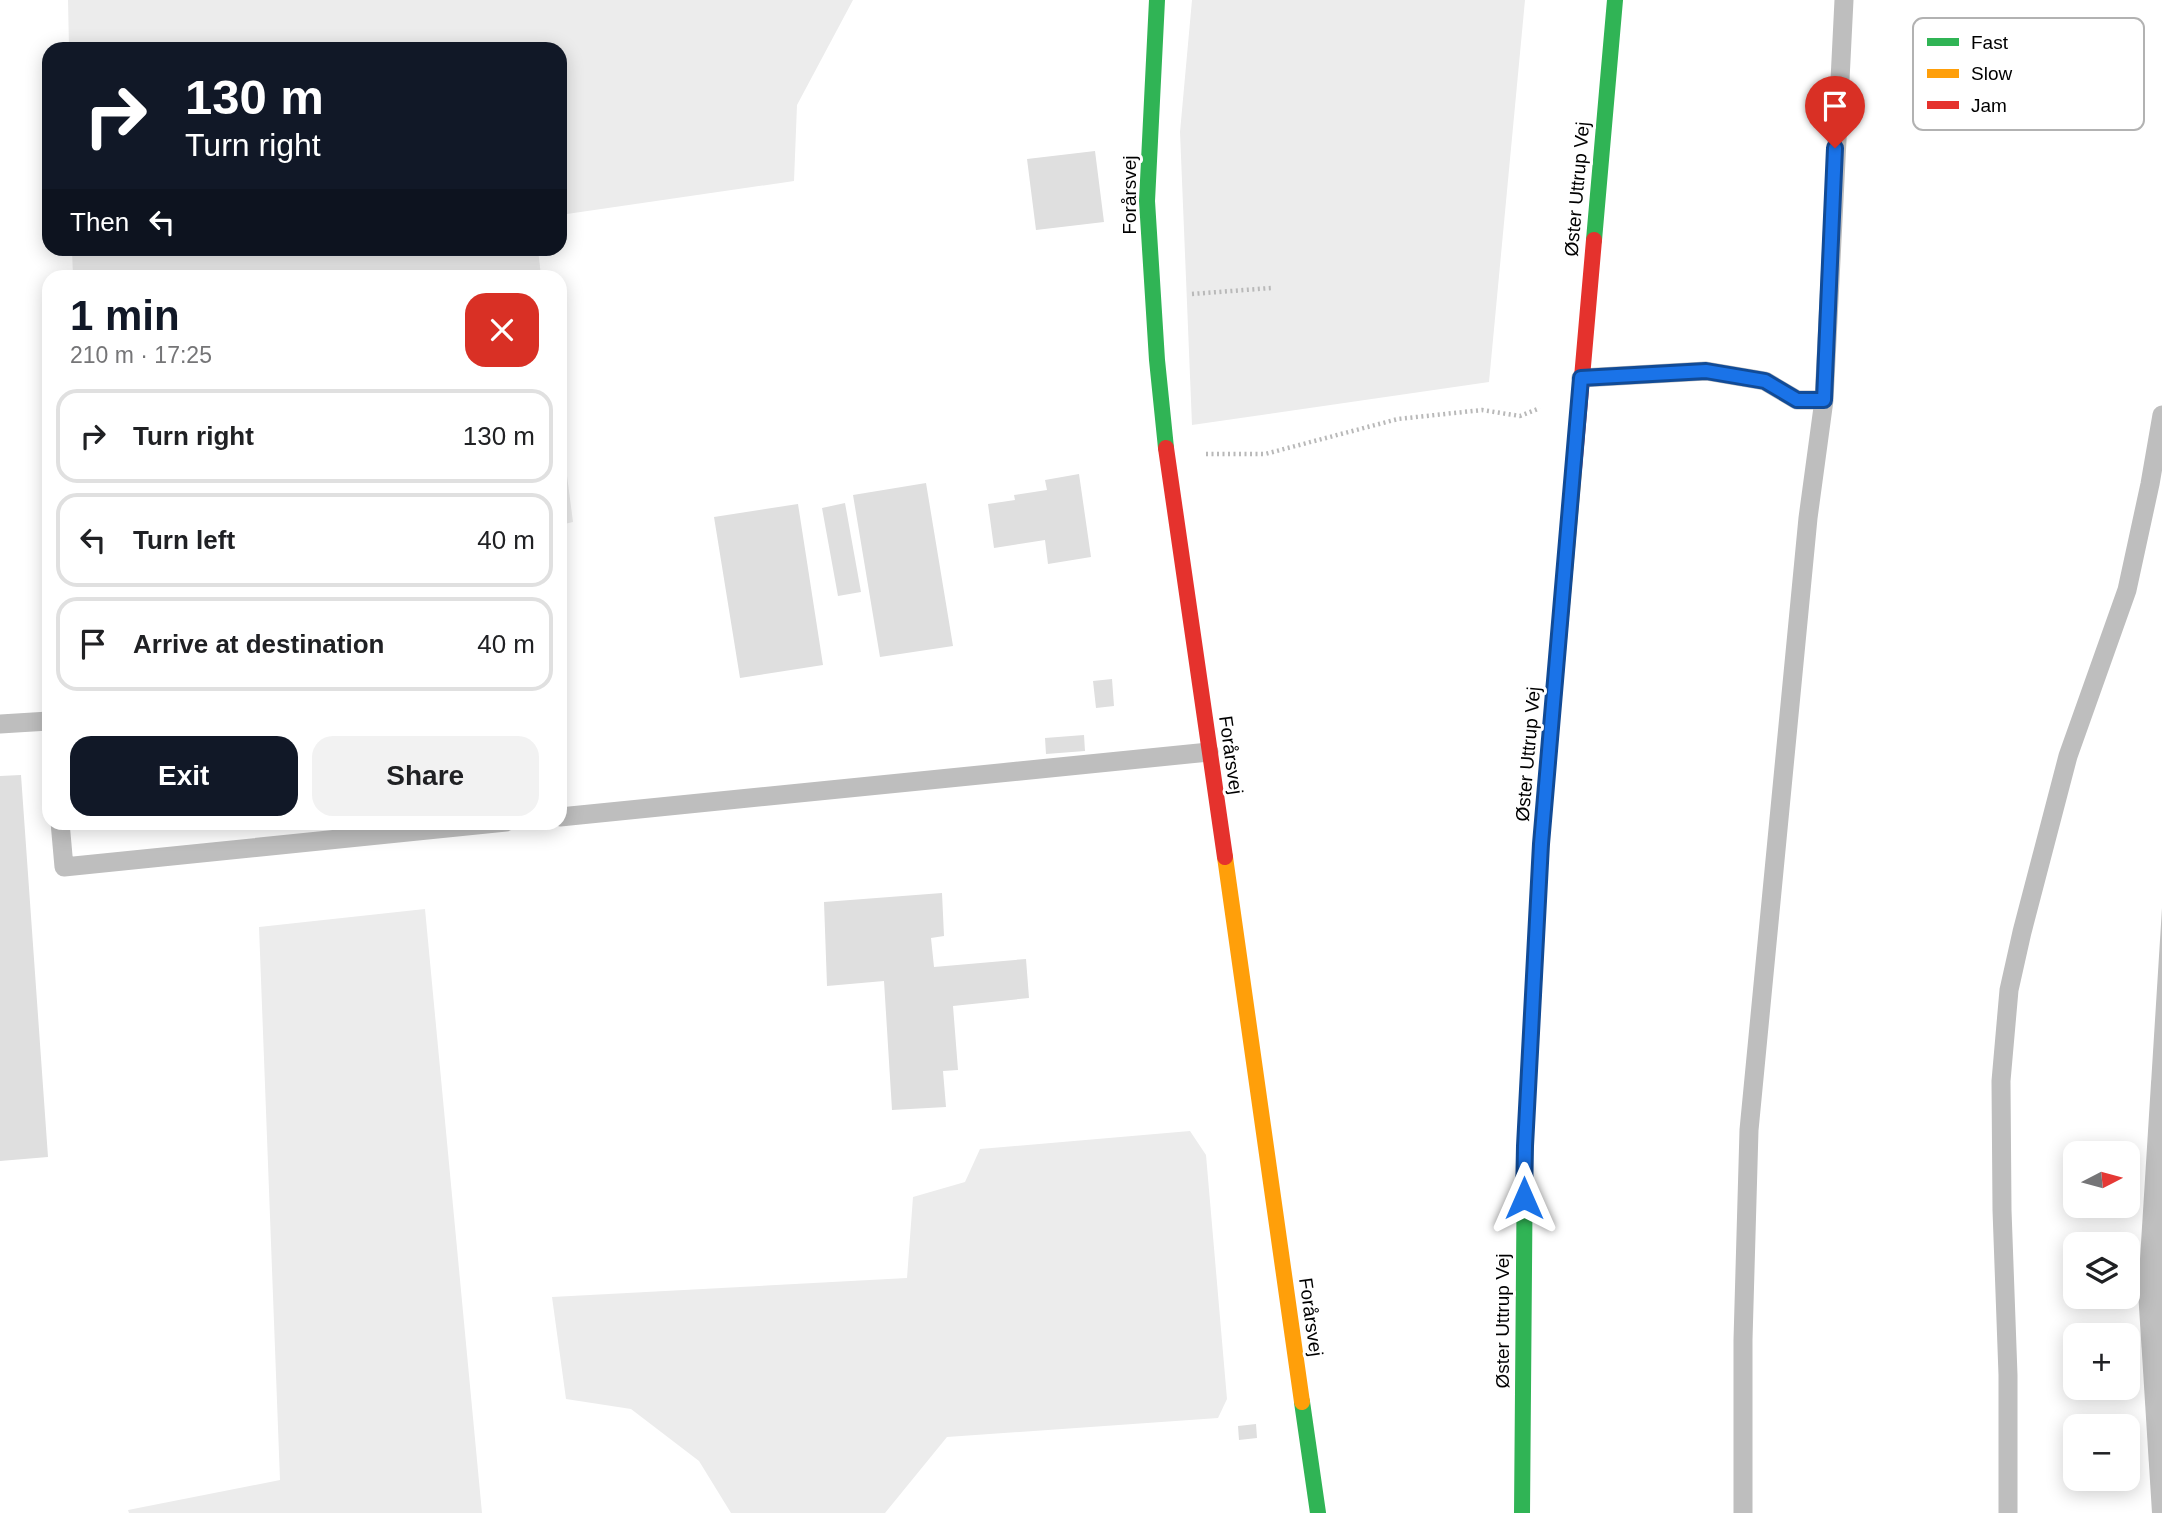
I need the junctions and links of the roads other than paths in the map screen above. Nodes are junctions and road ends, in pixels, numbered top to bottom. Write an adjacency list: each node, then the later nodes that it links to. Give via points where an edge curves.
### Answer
1 (1157, 0): 9 (street, Forårsvej, via 1147,201 1153,297 1167,454)
2 (1615, 0): 4 (street, Øster Uttrup Vej)
3 (1844, 0): 5 (lane)
4 (1581, 378): 5 (lane, via 1706,371 1765,381 1797,400); 14 (street, Øster Uttrup Vej, via 1541,844 1526,1119)
5 (1824, 400): 15 (lane, via 1808,519 1749,1130)
6 (2162, 415): 16 (lane, via 2127,590 2068,756 2010,990 2001,1081)
7 (42, 721): 8 (lane)
8 (0, 724)
9 (1209, 752): 10 (lane); 13 (street, Forårsvej)
10 (567, 816)
11 (61, 830): 12 (lane, via 64,867)
12 (427, 830)
13 (1318, 1513)
14 (1522, 1513)
15 (1743, 1513)
16 (2008, 1513)

